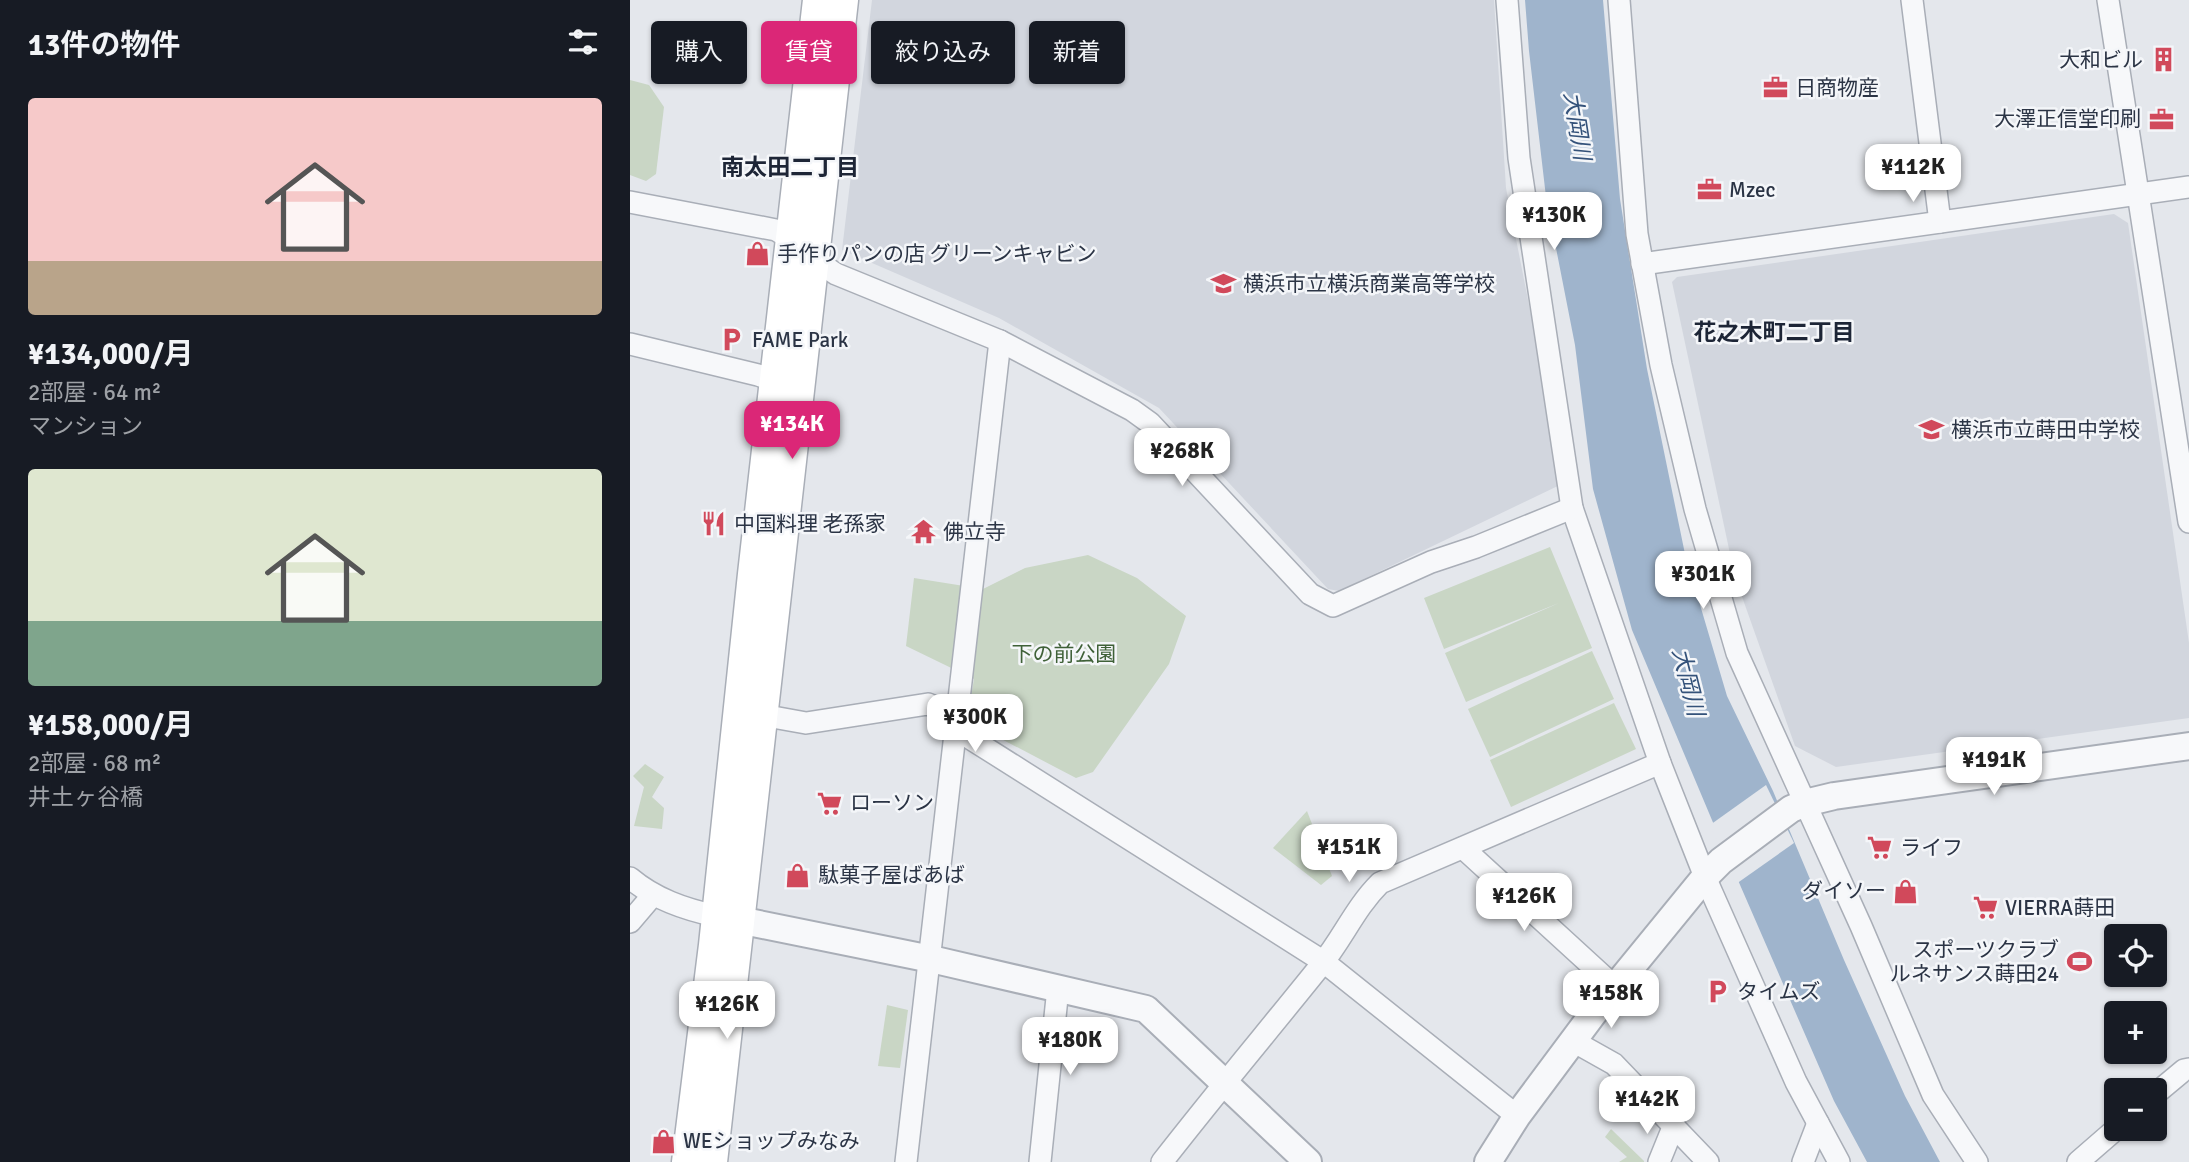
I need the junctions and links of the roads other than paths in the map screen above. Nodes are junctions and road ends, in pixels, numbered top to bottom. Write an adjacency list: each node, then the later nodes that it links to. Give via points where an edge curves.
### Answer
1 (818, 0): 11 (main road)
2 (843, 0): 12 (main road)
3 (1507, 0): 17 (street, via 1519,158)
4 (1619, 0): 13 (street)
5 (1912, 0): 10 (street)
6 (2108, 0): 8 (street)
7 (2189, 187): 8 (street)
8 (2139, 194): 10 (street); 18 (street)
9 (630, 202): 11 (street, via 776,230)
10 (1940, 222): 13 (street)
11 (792, 239): 12 (street); 16 (main road)
12 (814, 261): 14 (street); 19 (main road)
13 (1643, 264): 23 (street, via 1695,509 1737,653)
14 (1000, 341): 17 (street, via 1150,423 1310,594 1333,606 1431,562); 20 (street)
15 (630, 344): 16 (street)
16 (775, 381): 28 (main road)
17 (1572, 508): 22 (street)
18 (2189, 522)
19 (762, 715): 20 (street, via 806,723 928,704); 28 (main road)
20 (957, 724): 30 (street); 31 (street)
21 (2189, 746): 23 (street, via 1834,796)
22 (1660, 763): 24 (street); 25 (street)
23 (1795, 808): 25 (street); 53 (street, via 1933,1095)
24 (1463, 848): 31 (street, via 1380,883 1363,900); 33 (street)
25 (1713, 869): 33 (street); 39 (street, via 1796,1082)
26 (630, 878): 27 (street)
27 (653, 895): 28 (street); 29 (street)
28 (727, 918): 30 (street); 42 (main road); 43 (main road)
29 (630, 922)
30 (931, 959): 32 (street); 44 (street)
31 (1324, 962): 36 (street); 38 (street)
32 (1058, 988): 36 (street, via 1146,1009); 45 (street)
33 (1615, 988): 34 (street)
34 (1573, 1041): 38 (street); 40 (street, via 1614,1064)
35 (2189, 1069): 37 (street)
36 (1223, 1082): 46 (street); 47 (street)
37 (2167, 1085)
38 (1517, 1116): 48 (street)
39 (1818, 1123): 51 (street); 52 (street)
40 (1674, 1125): 49 (street); 50 (street)
41 (2104, 1139): 54 (street)
42 (687, 1162)
43 (712, 1162)
44 (906, 1162)
45 (1040, 1162)
46 (1162, 1162)
47 (1308, 1162)
48 (1488, 1162)
49 (1659, 1162)
50 (1708, 1162)
51 (1803, 1162)
52 (1839, 1162)
53 (1977, 1162)
54 (2078, 1162)

